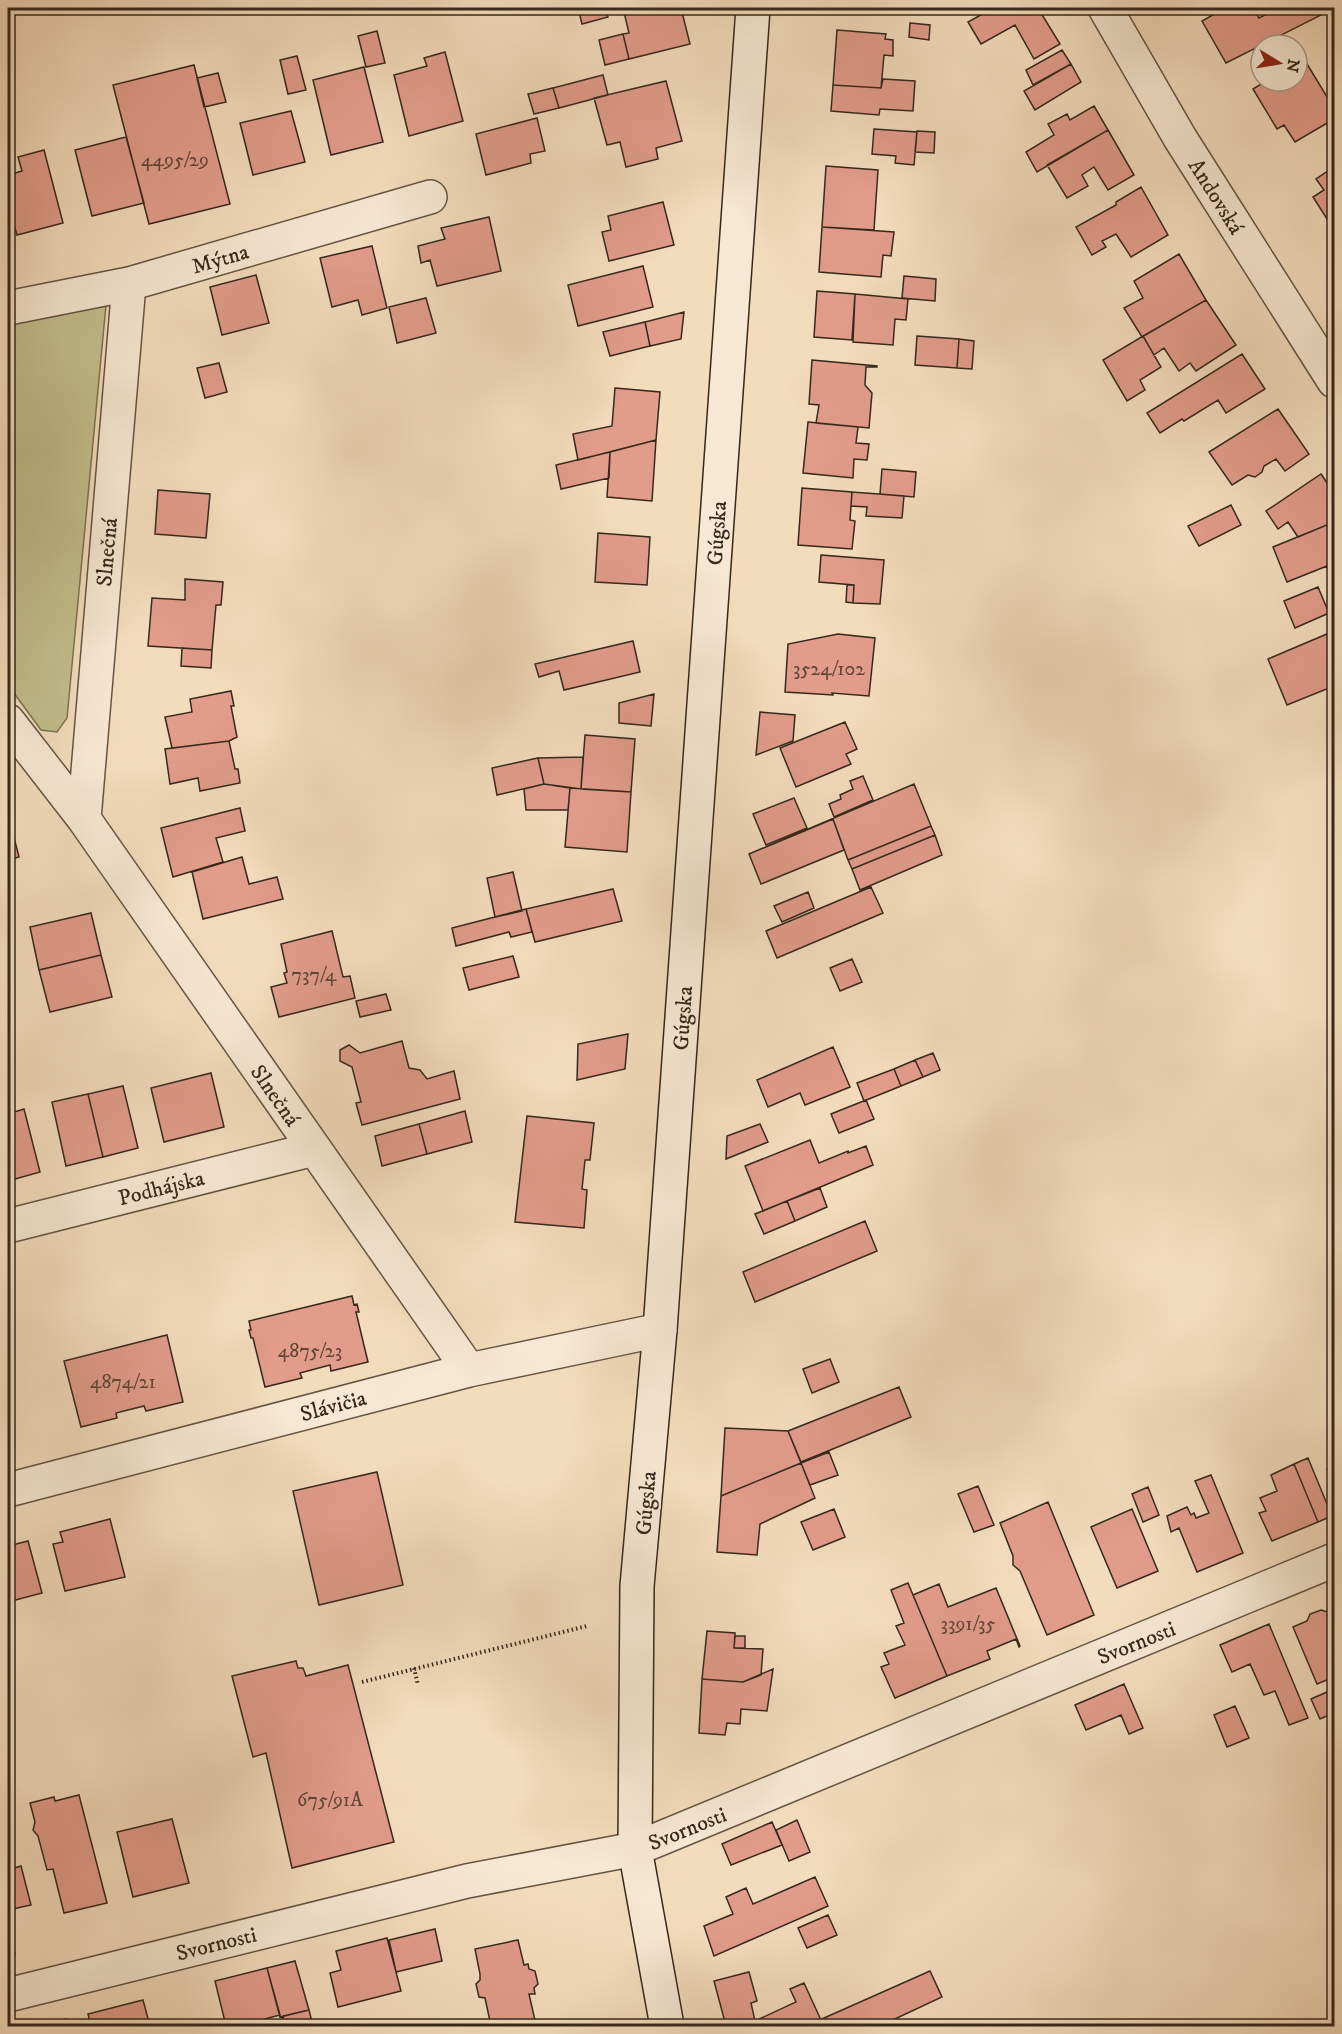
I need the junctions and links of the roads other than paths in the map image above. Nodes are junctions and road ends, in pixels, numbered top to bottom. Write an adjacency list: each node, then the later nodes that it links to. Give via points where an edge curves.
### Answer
1 (753, 8): 12 (street, Gúgska)
2 (1105, 8): 6 (street, Andovská, via 1180,138)
3 (430, 197): 4 (street, Mýtna)
4 (129, 284): 5 (street, Mýtna); 9 (street, Slnečná)
5 (8, 308)
6 (1335, 381)
7 (8, 721): 8 (street, Slnečná)
8 (20, 755): 9 (street, Slnečná)
9 (84, 819): 10 (street, Slnečná)
10 (314, 1149): 11 (street, Podhájska); 13 (street, Slnečná)
11 (8, 1226)
12 (660, 1330): 13 (street, Slávičia); 16 (street, Gúgska, via 637,1586)
13 (469, 1370): 14 (street, Slávičia)
14 (8, 1490)
15 (1335, 1560): 16 (street, Svornosti)
16 (635, 1849): 17 (street, Svornosti, via 467,1881); 18 (street, Gúgska)
17 (8, 1995)
18 (666, 2026)

